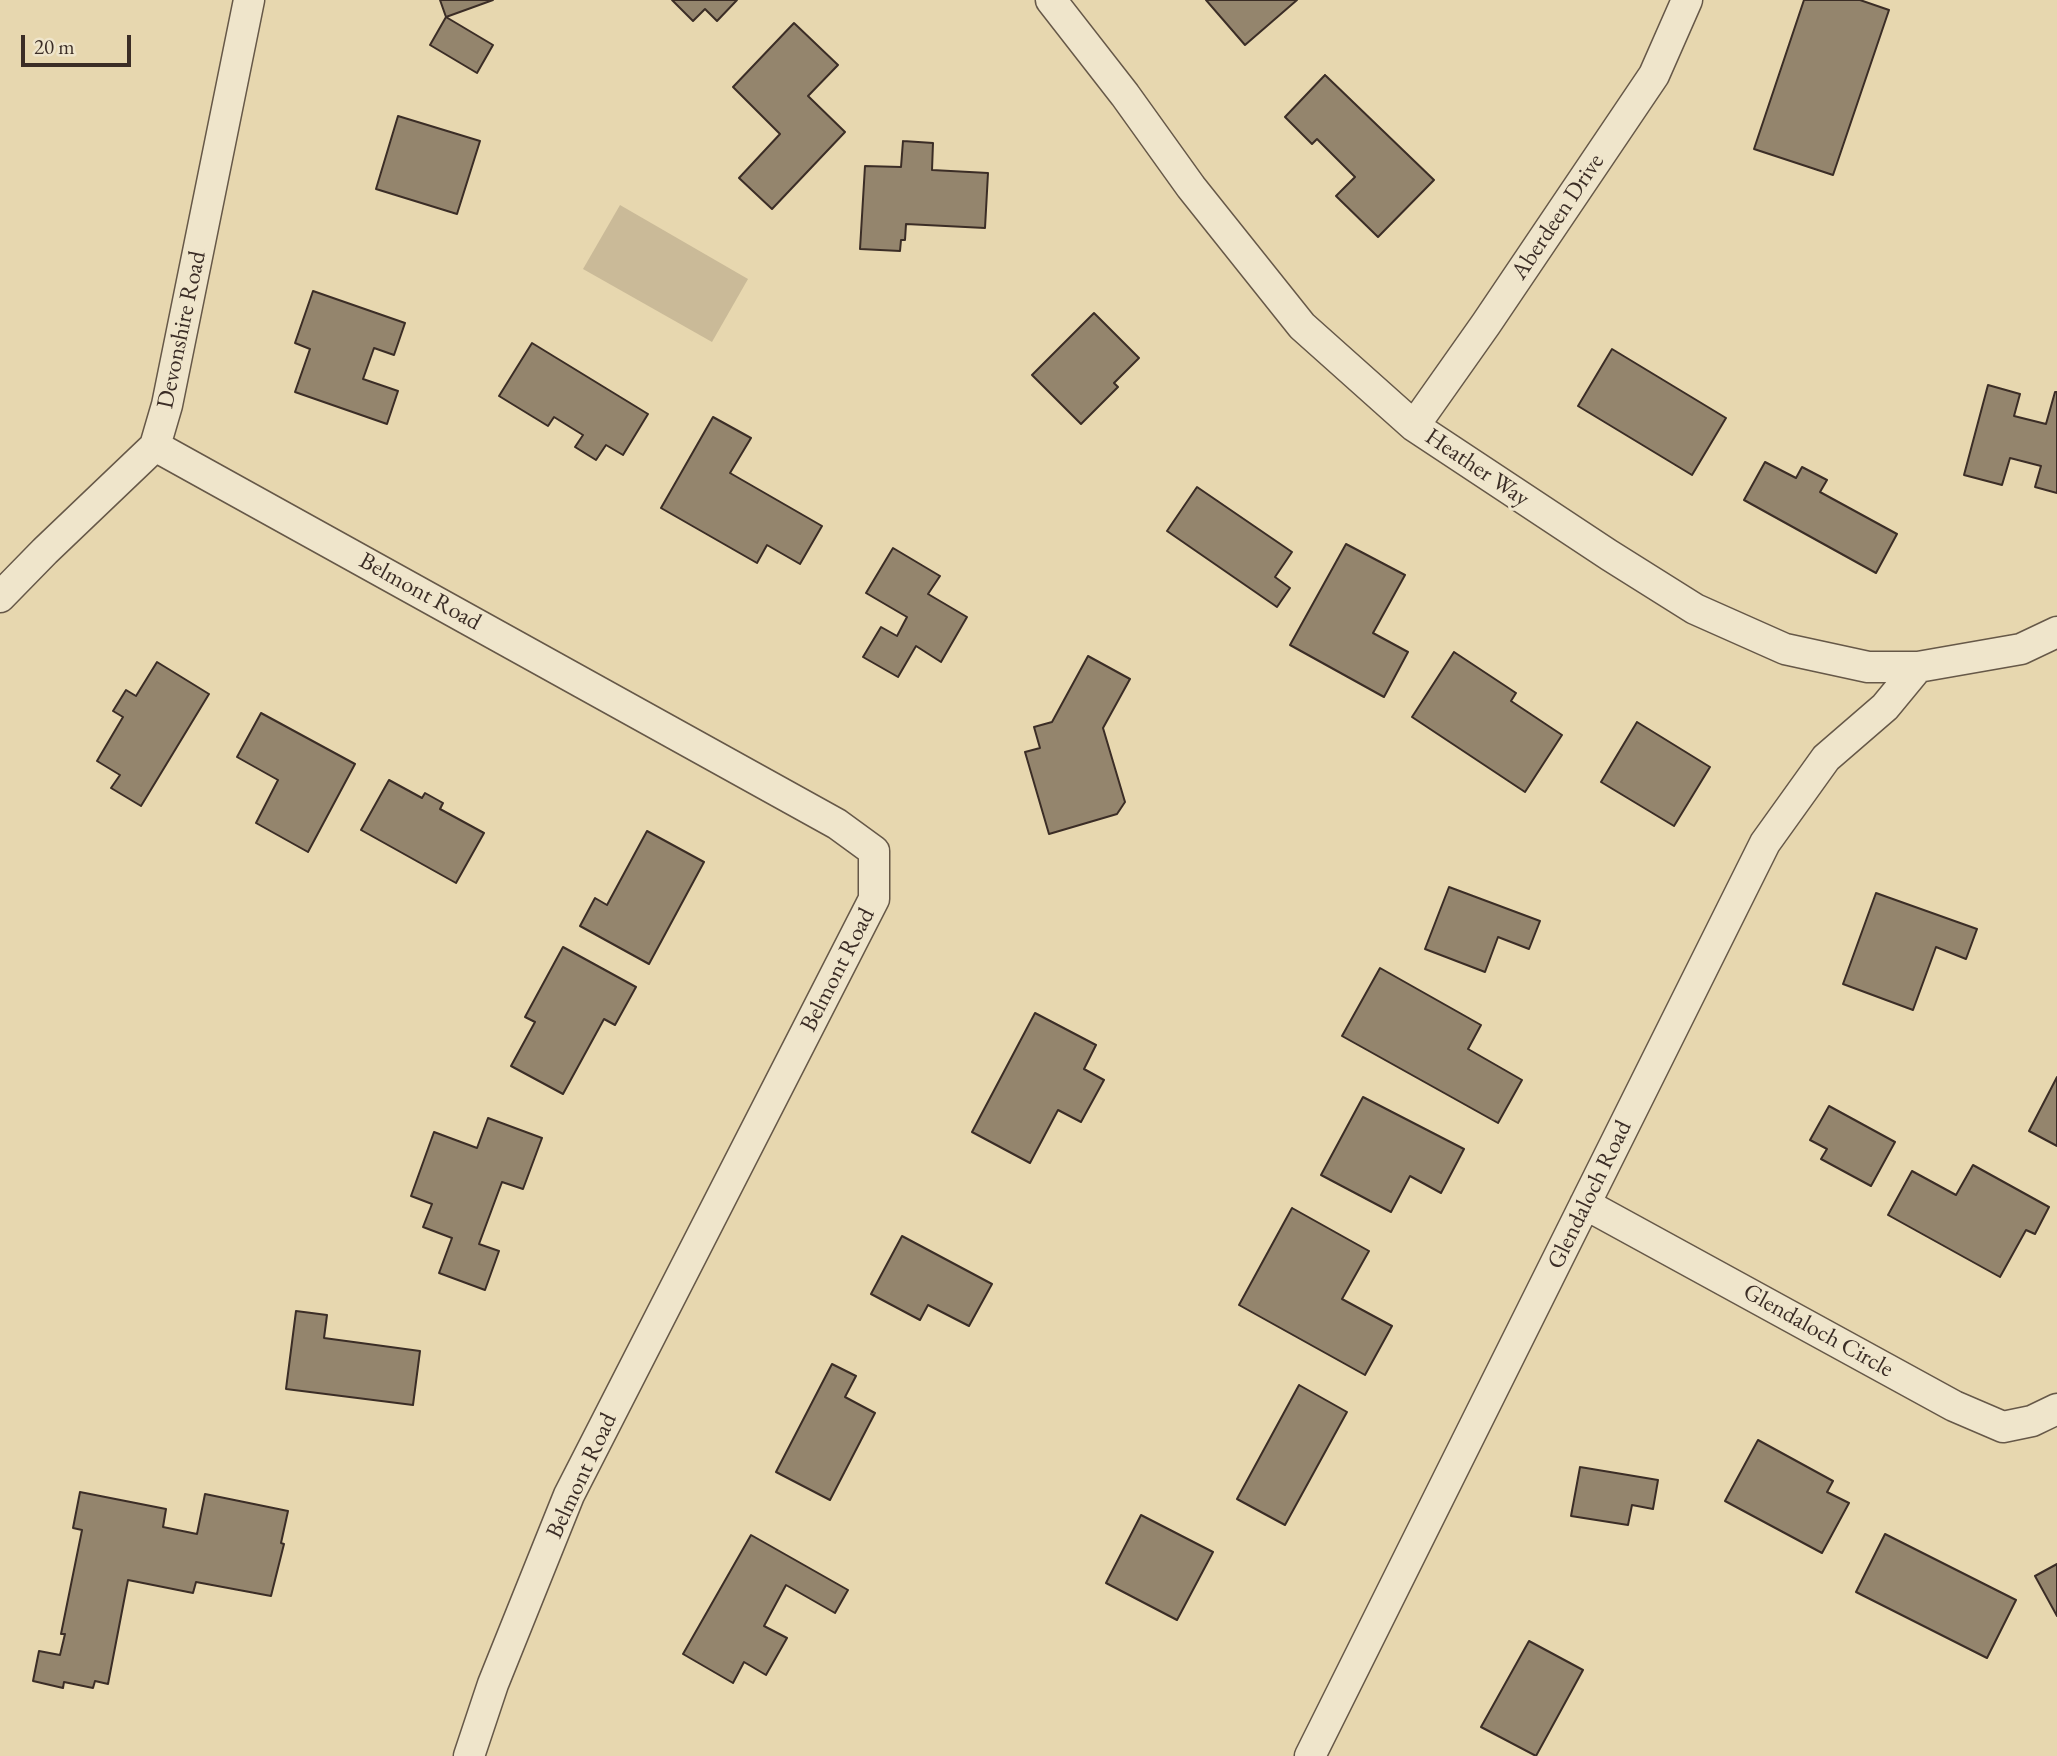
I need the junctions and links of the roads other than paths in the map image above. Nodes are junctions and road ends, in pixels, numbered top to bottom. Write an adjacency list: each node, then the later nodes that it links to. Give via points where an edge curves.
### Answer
1 (249, 0): 5 (street, Devonshire Road)
2 (1052, 0): 4 (street, Heather Way, via 1302,326)
3 (1687, 0): 4 (street, Aberdeen Drive, via 1654,75)
4 (1414, 426): 8 (street, Heather Way, via 1695,609 1785,649 1868,667)
5 (155, 446): 6 (street); 11 (street, Belmont Road, via 837,824 874,851 874,899 569,1494)
6 (0, 597)
7 (2057, 632): 8 (street, Heather Way, via 2021,649)
8 (1918, 667): 9 (street, Glendaloch Road, via 1885,707 1826,758 1765,843)
9 (1585, 1204): 10 (street, Glendaloch Circle, via 1954,1406 2003,1427); 12 (street, Glendaloch Road)
10 (2057, 1409)
11 (469, 1756)
12 (1310, 1756)

